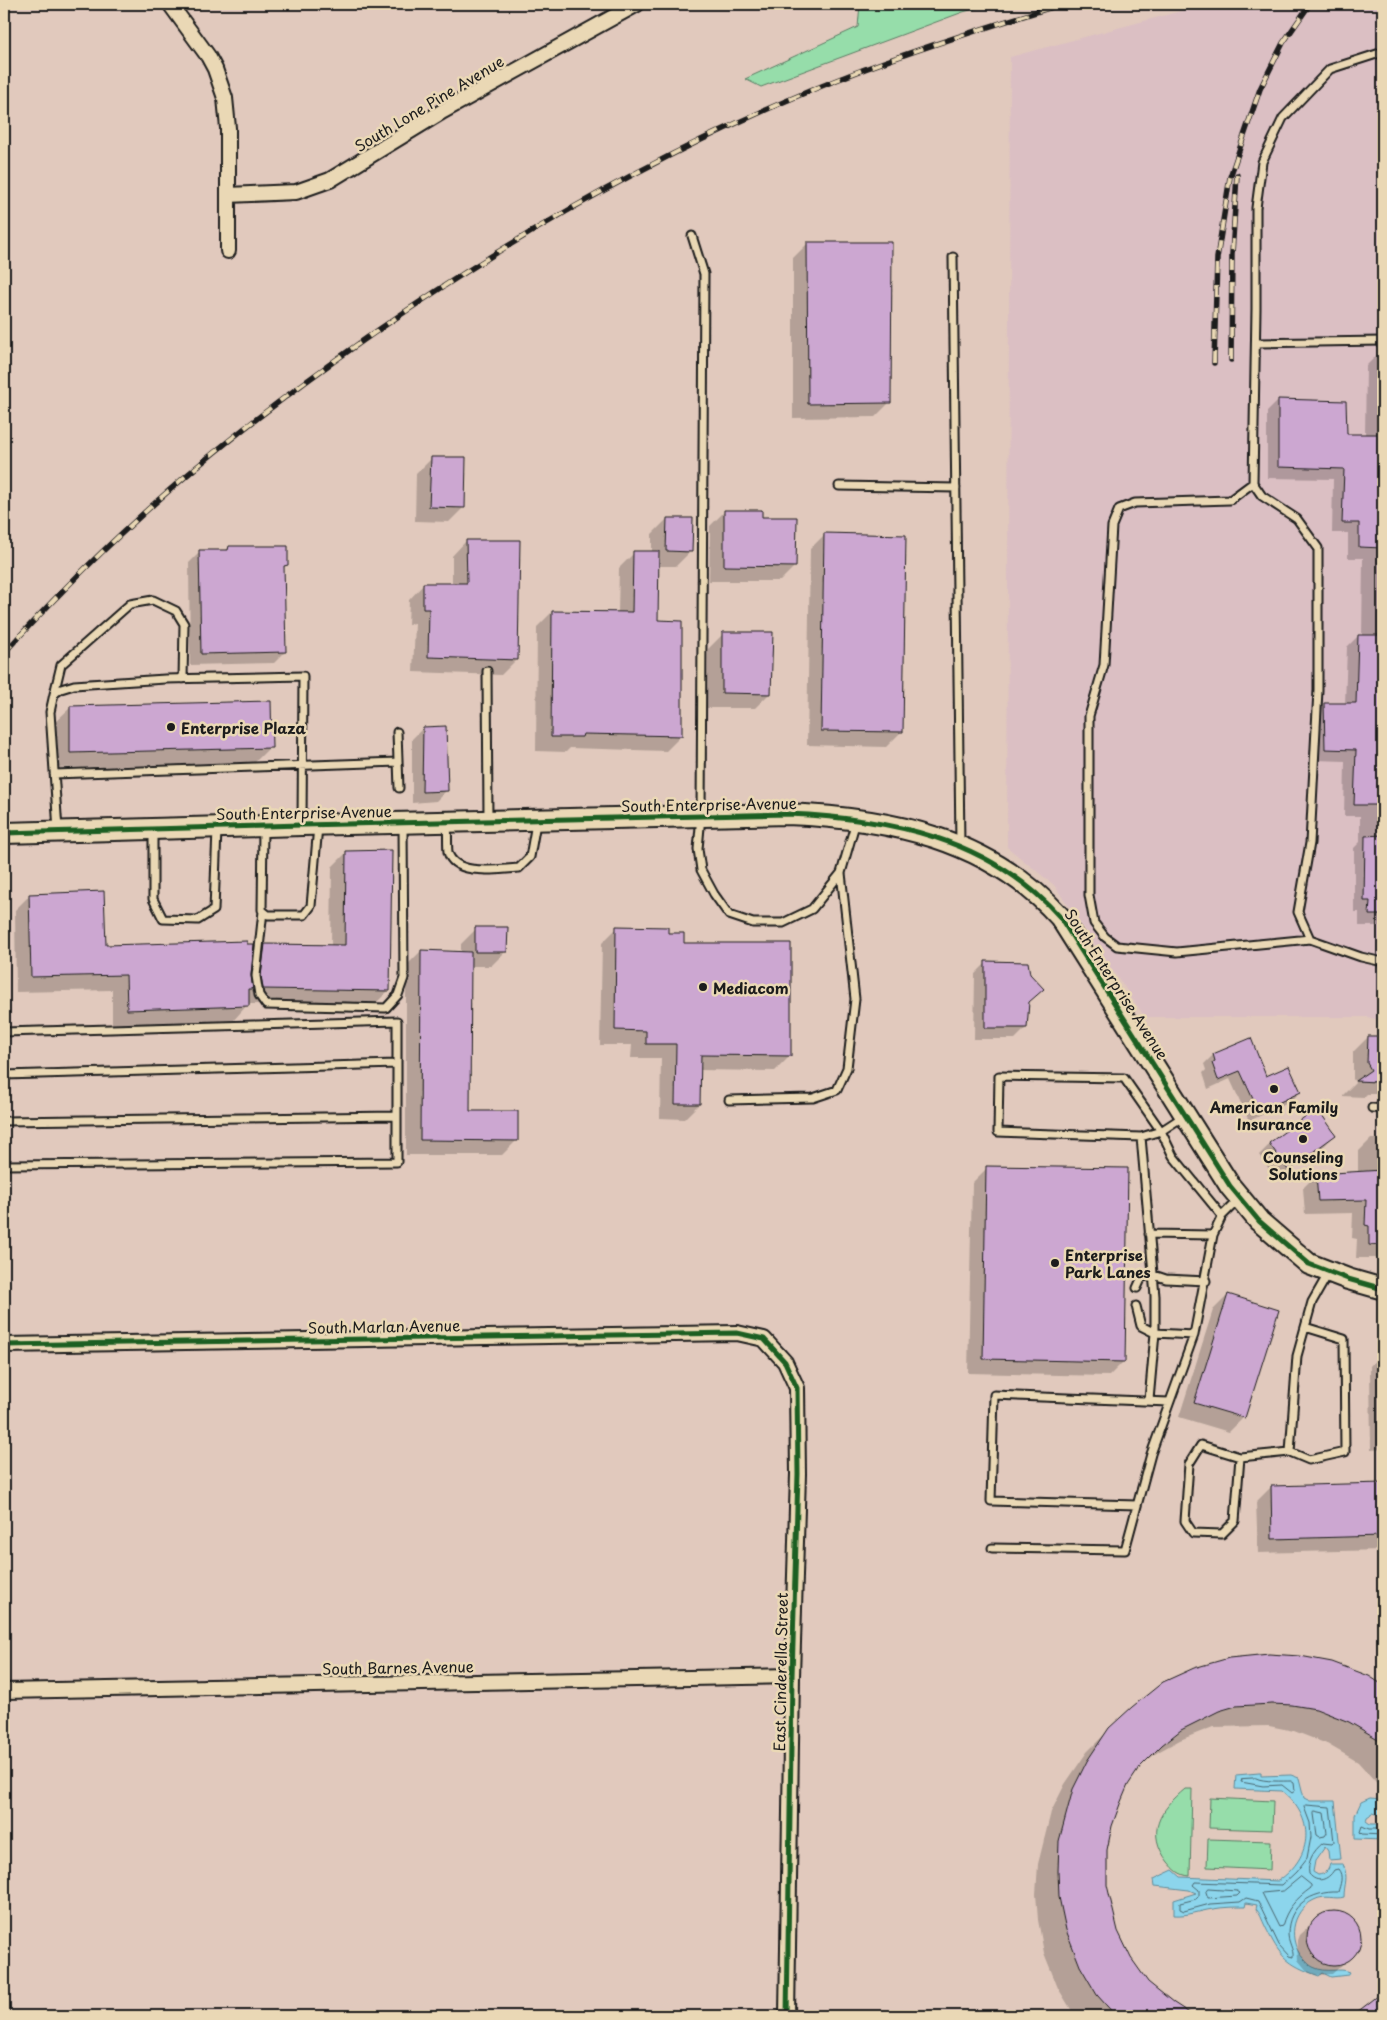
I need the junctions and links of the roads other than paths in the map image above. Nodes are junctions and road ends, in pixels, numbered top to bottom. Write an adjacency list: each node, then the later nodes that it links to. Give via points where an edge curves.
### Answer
1 (170, 4): 4 (street, via 208,56 225,98)
2 (637, 4): 4 (street, South Lone Pine Avenue, via 442,111 330,180 296,192)
3 (1383, 52): 9 (lane, via 1330,69 1283,118 1262,162 1256,208)
4 (228, 195): 6 (street)
5 (692, 236): 21 (lane, via 704,274)
6 (228, 251)
7 (953, 257): 12 (lane)
8 (1383, 341): 9 (lane)
9 (1256, 343): 10 (lane)
10 (1253, 483): 36 (lane, via 1262,496 1297,520 1318,548 1318,690 1310,834 1298,912); 36 (lane, via 1230,500 1135,503 1119,509 1112,526 1104,665 1089,716 1089,895 1094,924 1117,946 1177,952)
11 (839, 486): 12 (lane)
12 (956, 488): 33 (lane)
13 (487, 671): 23 (lane)
14 (183, 679): 15 (lane, via 74,685); 15 (lane, via 184,624 176,611 153,600 130,604 61,665); 18 (lane, via 303,676)
15 (54, 694): 19 (lane, via 50,712)
16 (397, 732): 17 (lane)
17 (398, 762): 18 (lane); 20 (lane)
18 (303, 766): 19 (lane); 27 (lane)
19 (54, 774): 31 (lane)
20 (399, 788)
21 (701, 816): 22 (street, South Enterprise Avenue); 24 (street, South Enterprise Avenue, via 787,814); 34 (lane, via 698,849 701,870 729,915 753,922 783,923 812,910)
22 (536, 819): 23 (street, South Enterprise Avenue); 25 (lane, via 530,857 519,868 470,870 454,862 448,853)
23 (488, 820): 25 (street, South Enterprise Avenue)
24 (856, 820): 33 (street, South Enterprise Avenue, via 903,828); 34 (lane)
25 (447, 821): 26 (street, South Enterprise Avenue)
26 (403, 822): 27 (street, South Enterprise Avenue); 35 (lane, via 404,978 398,995 386,1008 266,1005 259,995 256,976)
27 (310, 824): 28 (street, South Enterprise Avenue); 35 (lane, via 312,906 304,915 268,915)
28 (263, 826): 29 (street, South Enterprise Avenue); 35 (lane, via 260,900)
29 (217, 827): 30 (street, South Enterprise Avenue); 30 (lane, via 214,910 198,920 163,919 153,899)
30 (153, 829): 31 (street, South Enterprise Avenue)
31 (59, 832): 32 (street, South Enterprise Avenue)
32 (4, 834)
33 (960, 846): 44 (street, South Enterprise Avenue, via 1016,876 1060,917)
34 (841, 873): 41 (lane, via 855,999 847,1068 837,1090 813,1098)
35 (263, 911)
36 (1310, 939): 37 (lane)
37 (1383, 962)
38 (4, 1032): 39 (lane, via 397,1021)
39 (397, 1064): 40 (lane); 45 (lane)
40 (4, 1075)
41 (729, 1100)
42 (1372, 1108): 43 (lane)
43 (1383, 1109)
44 (1186, 1114): 47 (lane); 50 (street, South Enterprise Avenue)
45 (397, 1116): 46 (lane); 49 (lane, via 397,1162)
46 (4, 1121)
47 (1161, 1131): 48 (lane); 48 (lane, via 1124,1078 999,1076 998,1132); 51 (lane, via 1173,1156)
48 (1141, 1137): 52 (lane)
49 (4, 1165)
50 (1240, 1199): 51 (lane); 54 (street, South Enterprise Avenue, via 1259,1221 1302,1258)
51 (1222, 1216): 53 (lane)
52 (1149, 1234): 53 (lane); 55 (lane)
53 (1214, 1235): 56 (lane)
54 (1329, 1271): 58 (street, South Enterprise Avenue); 60 (lane, via 1312,1302)
55 (1154, 1275): 56 (lane, via 1166,1280); 57 (lane, via 1142,1277); 61 (lane)
56 (1206, 1281): 62 (lane)
57 (1137, 1288)
58 (1383, 1289)
59 (1136, 1306): 61 (lane, via 1141,1326)
60 (1305, 1327): 67 (lane, via 1297,1356); 67 (lane, via 1344,1339 1345,1452 1309,1460)
61 (1155, 1333): 62 (lane); 65 (lane)
62 (1194, 1334): 66 (lane)
63 (764, 1340): 64 (street, South Marlan Avenue, via 737,1333); 71 (street, East Cinderella Street, via 785,1362 798,1388)
64 (4, 1345)
65 (1149, 1400): 66 (lane); 69 (lane, via 994,1395 991,1501)
66 (1169, 1402): 69 (lane)
67 (1290, 1452): 68 (lane)
68 (1240, 1457): 68 (lane, via 1202,1445 1189,1464 1184,1522 1193,1533 1222,1534 1235,1521)
69 (1137, 1505): 70 (lane, via 1125,1550)
70 (992, 1548)
71 (792, 1676): 72 (street, South Barnes Avenue); 73 (street, East Cinderella Street)
72 (4, 1690)
73 (787, 2016)

